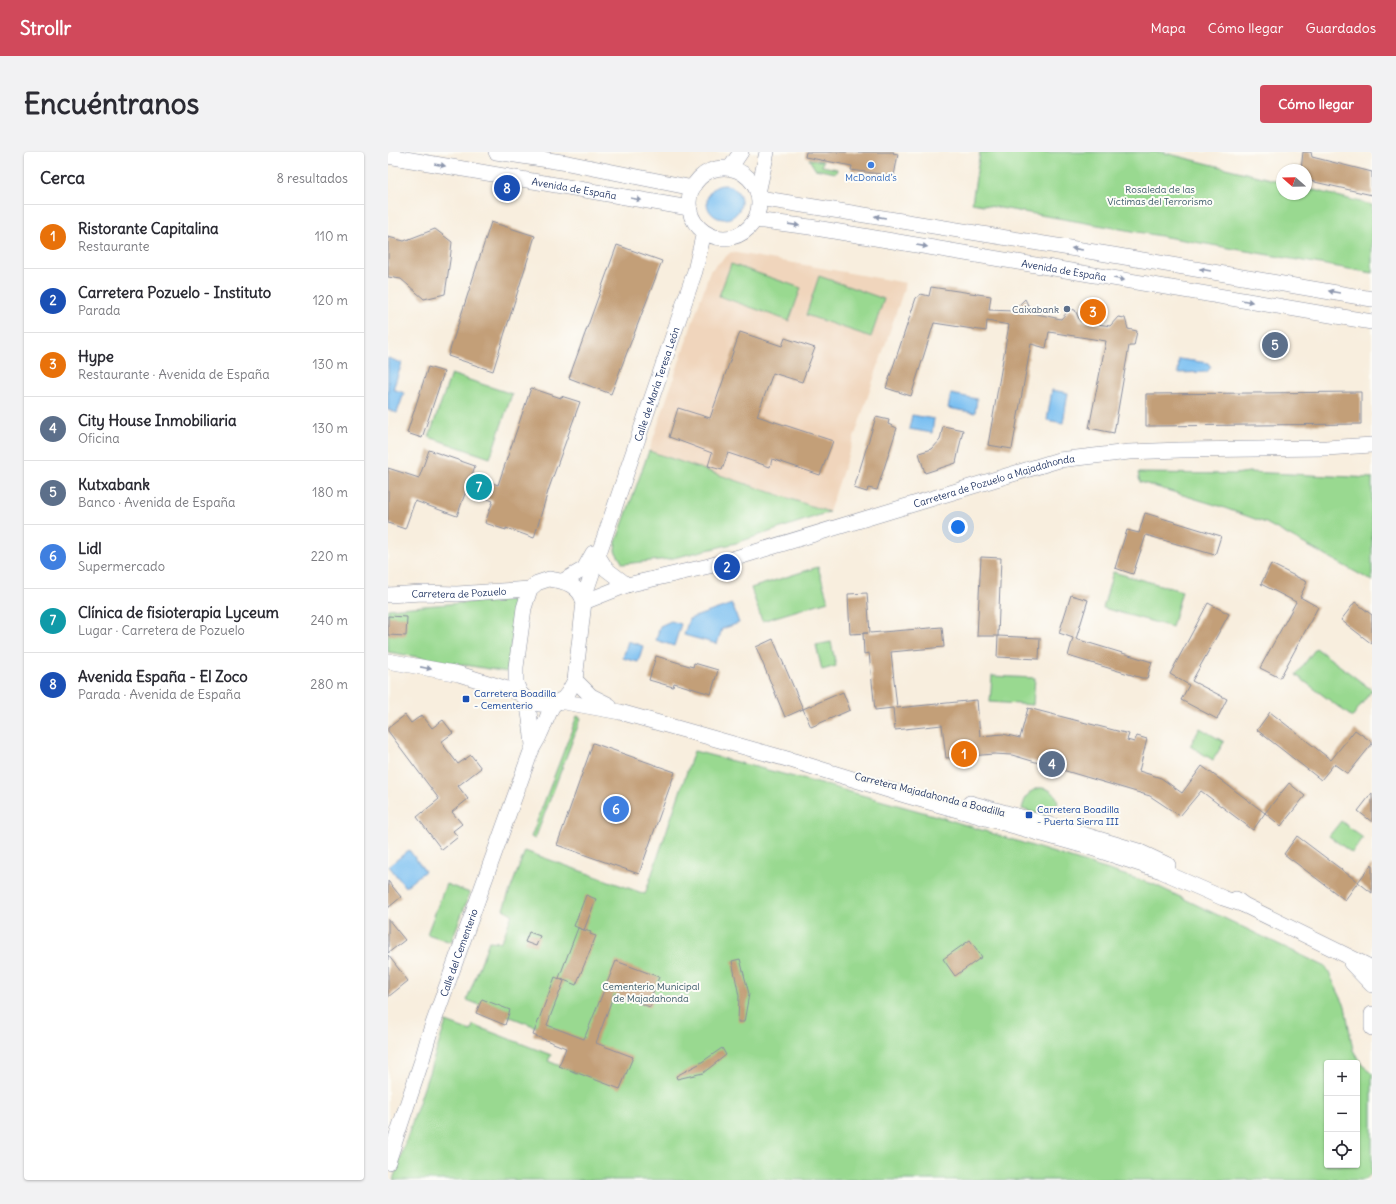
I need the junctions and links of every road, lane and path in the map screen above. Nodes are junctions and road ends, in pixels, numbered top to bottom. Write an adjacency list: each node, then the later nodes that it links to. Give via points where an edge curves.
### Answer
1 (496, 152): 6 (street, via 568,163)
2 (741, 152): 5 (street)
3 (767, 152): 7 (street)
4 (388, 156): 8 (street, Avenida de España, one-way to 8)
5 (730, 168): 6 (street, via 708,171 699,178); 7 (street, via 748,176)
6 (693, 188): 8 (street)
7 (759, 195): 9 (street, via 759,209); 11 (street, one-way to 7)
8 (689, 208): 10 (street, via 692,217)
9 (755, 220): 10 (street, via 745,230 732,237 723,238); 12 (street, Avenida de España, one-way to 12)
10 (704, 232): 14 (street, Calle de María Teresa León, via 695,271)
11 (1372, 299)
12 (1372, 322)
13 (1372, 445): 17 (street, Carretera de Pozuelo a Majadahonda, via 1129,452 1059,460 709,566)
14 (604, 536): 15 (street, Calle de María Teresa León); 16 (street, Calle de María Teresa León, via 584,568)
15 (598, 556): 17 (street, via 606,569); 20 (street, Calle de María Teresa León)
16 (563, 581): 18 (street, via 549,579 537,583); 20 (street, via 580,592)
17 (627, 585): 20 (street, Carretera de Pozuelo a Majadahonda)
18 (530, 589): 19 (street, Carretera de Pozuelo); 23 (street, via 524,608 516,667 516,682)
19 (388, 595)
20 (583, 601): 22 (street)
21 (388, 661): 23 (street, one-way to 23, via 459,674)
22 (574, 680): 24 (street, via 568,693); 25 (street, Carretera Majadahonda a Boadilla, via 591,696)
23 (523, 696): 24 (street, via 539,704); 26 (street, Calle del Cementerio, via 530,719)
24 (556, 703): 25 (street, Carretera Majadahonda a Boadilla); 26 (street, Calle del Cementerio)
25 (620, 712): 27 (street, Carretera Majadahonda a Boadilla)
26 (533, 745): 37 (street, Calle del Cementerio, via 432,1028)
27 (794, 761): 28 (street, Carretera Majadahonda a Boadilla); 29 (street, Carretera Majadahonda a Boadilla, via 934,794)
28 (908, 796): 29 (street, Carretera Majadahonda a Boadilla, via 947,803 1052,832); 30 (street, Carretera Majadahonda a Boadilla, via 1085,846)
29 (1065, 829): 30 (street, Carretera Majadahonda a Boadilla, via 1073,837 1142,859); 31 (street, Carretera Majadahonda a Boadilla, via 1138,851 1226,891)
30 (1160, 871): 31 (street, Carretera Majadahonda a Boadilla, via 1223,898)
31 (1244, 904): 32 (street, Carretera Majadahonda a Boadilla)
32 (1342, 954): 33 (street, Carretera Majadahonda a Boadilla); 34 (street, Carretera Majadahonda a Boadilla)
33 (1372, 968)
34 (1372, 985)
35 (1372, 1014): 36 (street)
36 (1372, 1028)
37 (388, 1162)

